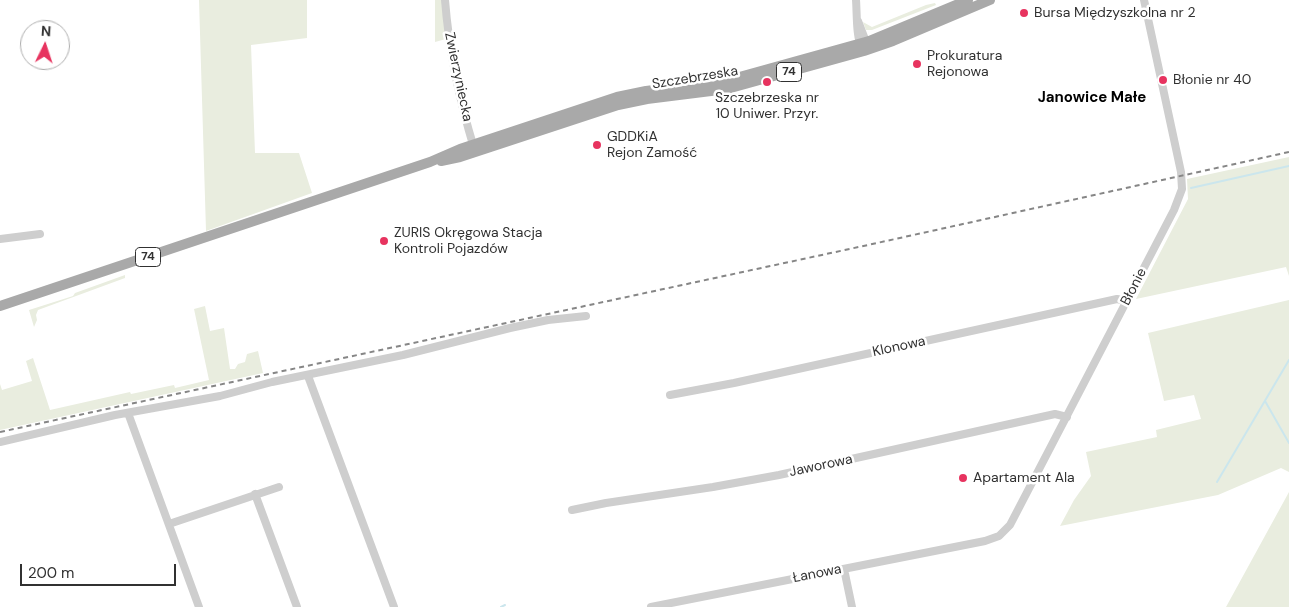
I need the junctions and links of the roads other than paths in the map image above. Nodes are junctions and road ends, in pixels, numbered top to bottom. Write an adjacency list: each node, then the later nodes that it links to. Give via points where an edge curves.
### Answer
1 (445, 0): 7 (street, Zwierzyniecka, via 452,62)
2 (856, 0): 6 (street)
3 (968, 0): 6 (main road, Szczebrzeska / 74)
4 (990, 0): 6 (main road, Szczebrzeska / 74, via 893,41)
5 (1144, 0): 10 (street, Błonie, via 1182,187 1176,205)
6 (863, 46): 7 (main road, Szczebrzeska / 74, via 726,89 618,105)
7 (474, 148): 11 (main road, Szczebrzeska / 74, via 445,161 428,163)
8 (40, 234): 9 (street)
9 (0, 239)
10 (1126, 301): 14 (street, Klonowa, via 1117,299); 16 (street, Błonie)
11 (0, 306)
12 (586, 316): 13 (street, via 510,328)
13 (308, 376): 15 (street); 26 (street)
14 (670, 395)
15 (128, 413): 17 (street); 21 (street)
16 (1067, 417): 20 (street, Jaworowa, via 1055,414 780,475); 22 (street, Błonie, via 1012,523 997,537)
17 (0, 442)
18 (279, 487): 19 (street)
19 (255, 494): 21 (street); 25 (street)
20 (572, 510)
21 (169, 524): 24 (street)
22 (983, 542): 23 (street, Łanowa)
23 (844, 569): 27 (street, Łanowa); 28 (street)
24 (199, 607)
25 (298, 607)
26 (394, 607)
27 (651, 607)
28 (852, 607)

